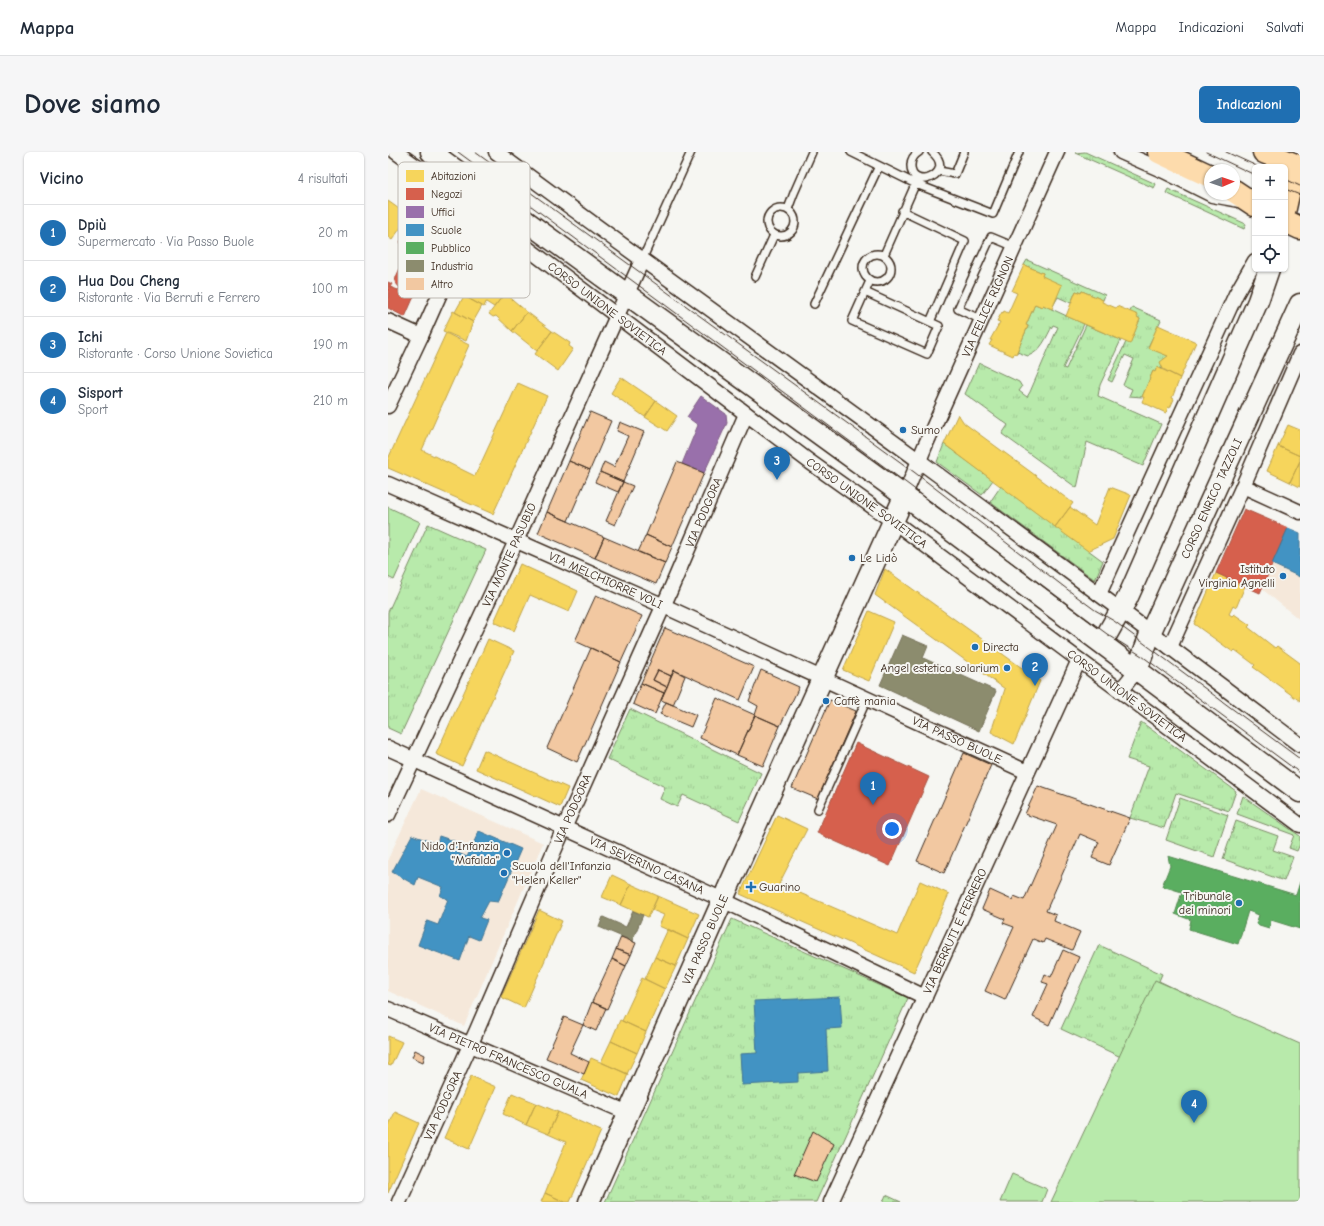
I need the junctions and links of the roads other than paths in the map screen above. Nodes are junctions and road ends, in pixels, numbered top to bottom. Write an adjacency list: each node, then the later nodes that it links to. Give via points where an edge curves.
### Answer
1 (396, 152): 15 (street, CORSO UNIONE SOVIETICA)
2 (431, 152): 16 (street, CORSO UNIONE SOVIETICA)
3 (496, 152): 17 (street)
4 (691, 152): 35 (lane)
5 (812, 152): 26 (lane)
6 (851, 152): 18 (lane)
7 (919, 152): 23 (lane, via 912,158 911,163)
8 (932, 152): 20 (lane, via 939,160)
9 (964, 152): 20 (lane, via 955,174)
10 (1019, 152): 23 (lane, via 993,214)
11 (1057, 152): 32 (street, VIA FELICE RIGNON)
12 (1121, 152): 24 (street, via 1212,195)
13 (1159, 152): 21 (main road)
14 (1270, 154): 19 (main road)
15 (410, 162)
16 (445, 162)
17 (510, 162)
18 (879, 166): 23 (lane); 43 (lane)
19 (1300, 168): 25 (main road)
20 (938, 171): 23 (lane, via 930,179)
21 (1204, 173)
22 (530, 177): 35 (street)
23 (917, 181): 27 (lane)
24 (1246, 199)
25 (1287, 200)
26 (788, 209): 31 (lane, via 795,217 794,228 786,236); 31 (lane, via 777,208 768,215 767,226)
27 (902, 212): 34 (lane); 48 (lane, via 965,241)
28 (1288, 222): 30 (main road)
29 (530, 224): 41 (street, CORSO UNIONE SOVIETICA)
30 (1300, 228)
31 (774, 235): 38 (lane)
32 (1015, 246): 46 (street, VIA FELICE RIGNON); 46 (lane, via 991,237 958,309)
33 (530, 250): 45 (street, CORSO UNIONE SOVIETICA)
34 (884, 255): 39 (lane, via 891,263 891,273 882,281); 39 (lane, via 873,253 864,261 863,272)
35 (642, 260): 41 (street, CORSO UNIONE SOVIETICA); 53 (street)
36 (1252, 266): 60 (street, via 1236,294)
37 (1268, 272): 62 (street, via 1258,301)
38 (755, 277)
39 (870, 280): 40 (lane)
40 (865, 292): 48 (lane); 48 (lane, via 852,321 927,354 939,326)
41 (626, 294): 45 (street, VIA MONTE PASUBIO); 56 (street, CORSO UNIONE SOVIETICA)
42 (438, 298): 49 (street)
43 (814, 304)
44 (1300, 304): 63 (street, CORSO ENRICO TAZZOLI)
45 (617, 316): 52 (street, CORSO UNIONE SOVIETICA); 59 (street, VIA MONTE PASUBIO)
46 (982, 320): 53 (street, VIA FELICE RIGNON)
47 (388, 321): 49 (street)
48 (930, 322)
49 (421, 336): 51 (street)
50 (1300, 354): 55 (street, CORSO ENRICO TAZZOLI)
51 (388, 406)
52 (746, 414): 58 (street, CORSO UNIONE SOVIETICA); 61 (street, VIA PODGORA)
53 (919, 461): 56 (street); 60 (street)
54 (388, 484): 59 (street, VIA MELCHIORRE VOLI)
55 (1243, 486): 57 (street); 65 (street, CORSO ENRICO TAZZOLI)
56 (904, 497): 58 (street, VIA PASSO BUOLE); 64 (street, CORSO UNIONE SOVIETICA)
57 (1300, 512)
58 (893, 520): 66 (street, CORSO UNIONE SOVIETICA); 68 (street, VIA PASSO BUOLE)
59 (516, 540): 61 (street, VIA MELCHIORRE VOLI); 73 (street, VIA MONTE PASUBIO)
60 (1100, 594): 62 (street)
61 (664, 606): 68 (street, VIA MELCHIORRE VOLI); 79 (street, VIA PODGORA)
62 (1121, 610): 63 (street); 64 (street)
63 (1151, 632): 65 (street); 67 (street, CORSO ENRICO TAZZOLI)
64 (1102, 642): 67 (street, CORSO UNIONE SOVIETICA)
65 (1170, 647): 71 (street)
66 (1079, 660): 69 (street, CORSO UNIONE SOVIETICA); 74 (street, VIA BERRUTI E FERRERO)
67 (1137, 670): 69 (street, CORSO ENRICO TAZZOLI); 75 (street, CORSO UNIONE SOVIETICA)
68 (822, 678): 70 (street, VIA PASSO BUOLE); 80 (street, VIA PASSO BUOLE)
69 (1120, 692): 78 (street, CORSO UNIONE SOVIETICA)
70 (867, 699): 74 (street, VIA PASSO BUOLE); 76 (lane)
71 (1300, 745)
72 (388, 748): 73 (street, VIA SEVERINO CASANA)
73 (413, 759): 77 (street, VIA MONTE PASUBIO); 79 (street, VIA SEVERINO CASANA)
74 (1027, 772): 81 (street, VIA BERRUTI E FERRERO)
75 (1300, 792)
76 (818, 808)
77 (388, 815)
78 (1300, 825)
79 (565, 827): 80 (street, VIA SEVERINO CASANA); 83 (street, VIA PODGORA)
80 (723, 900): 81 (street, VIA SEVERINO CASANA); 84 (street, VIA PASSO BUOLE)
81 (925, 997): 87 (street, VIA BERRUTI E FERRERO)
82 (388, 1010): 83 (street, VIA PIETRO FRANCESCO GUALA)
83 (470, 1045): 84 (street, VIA PIETRO FRANCESCO GUALA); 85 (street, VIA PODGORA)
84 (628, 1113): 86 (street, VIA PASSO BUOLE)
85 (399, 1202)
86 (589, 1202)
87 (831, 1202)

